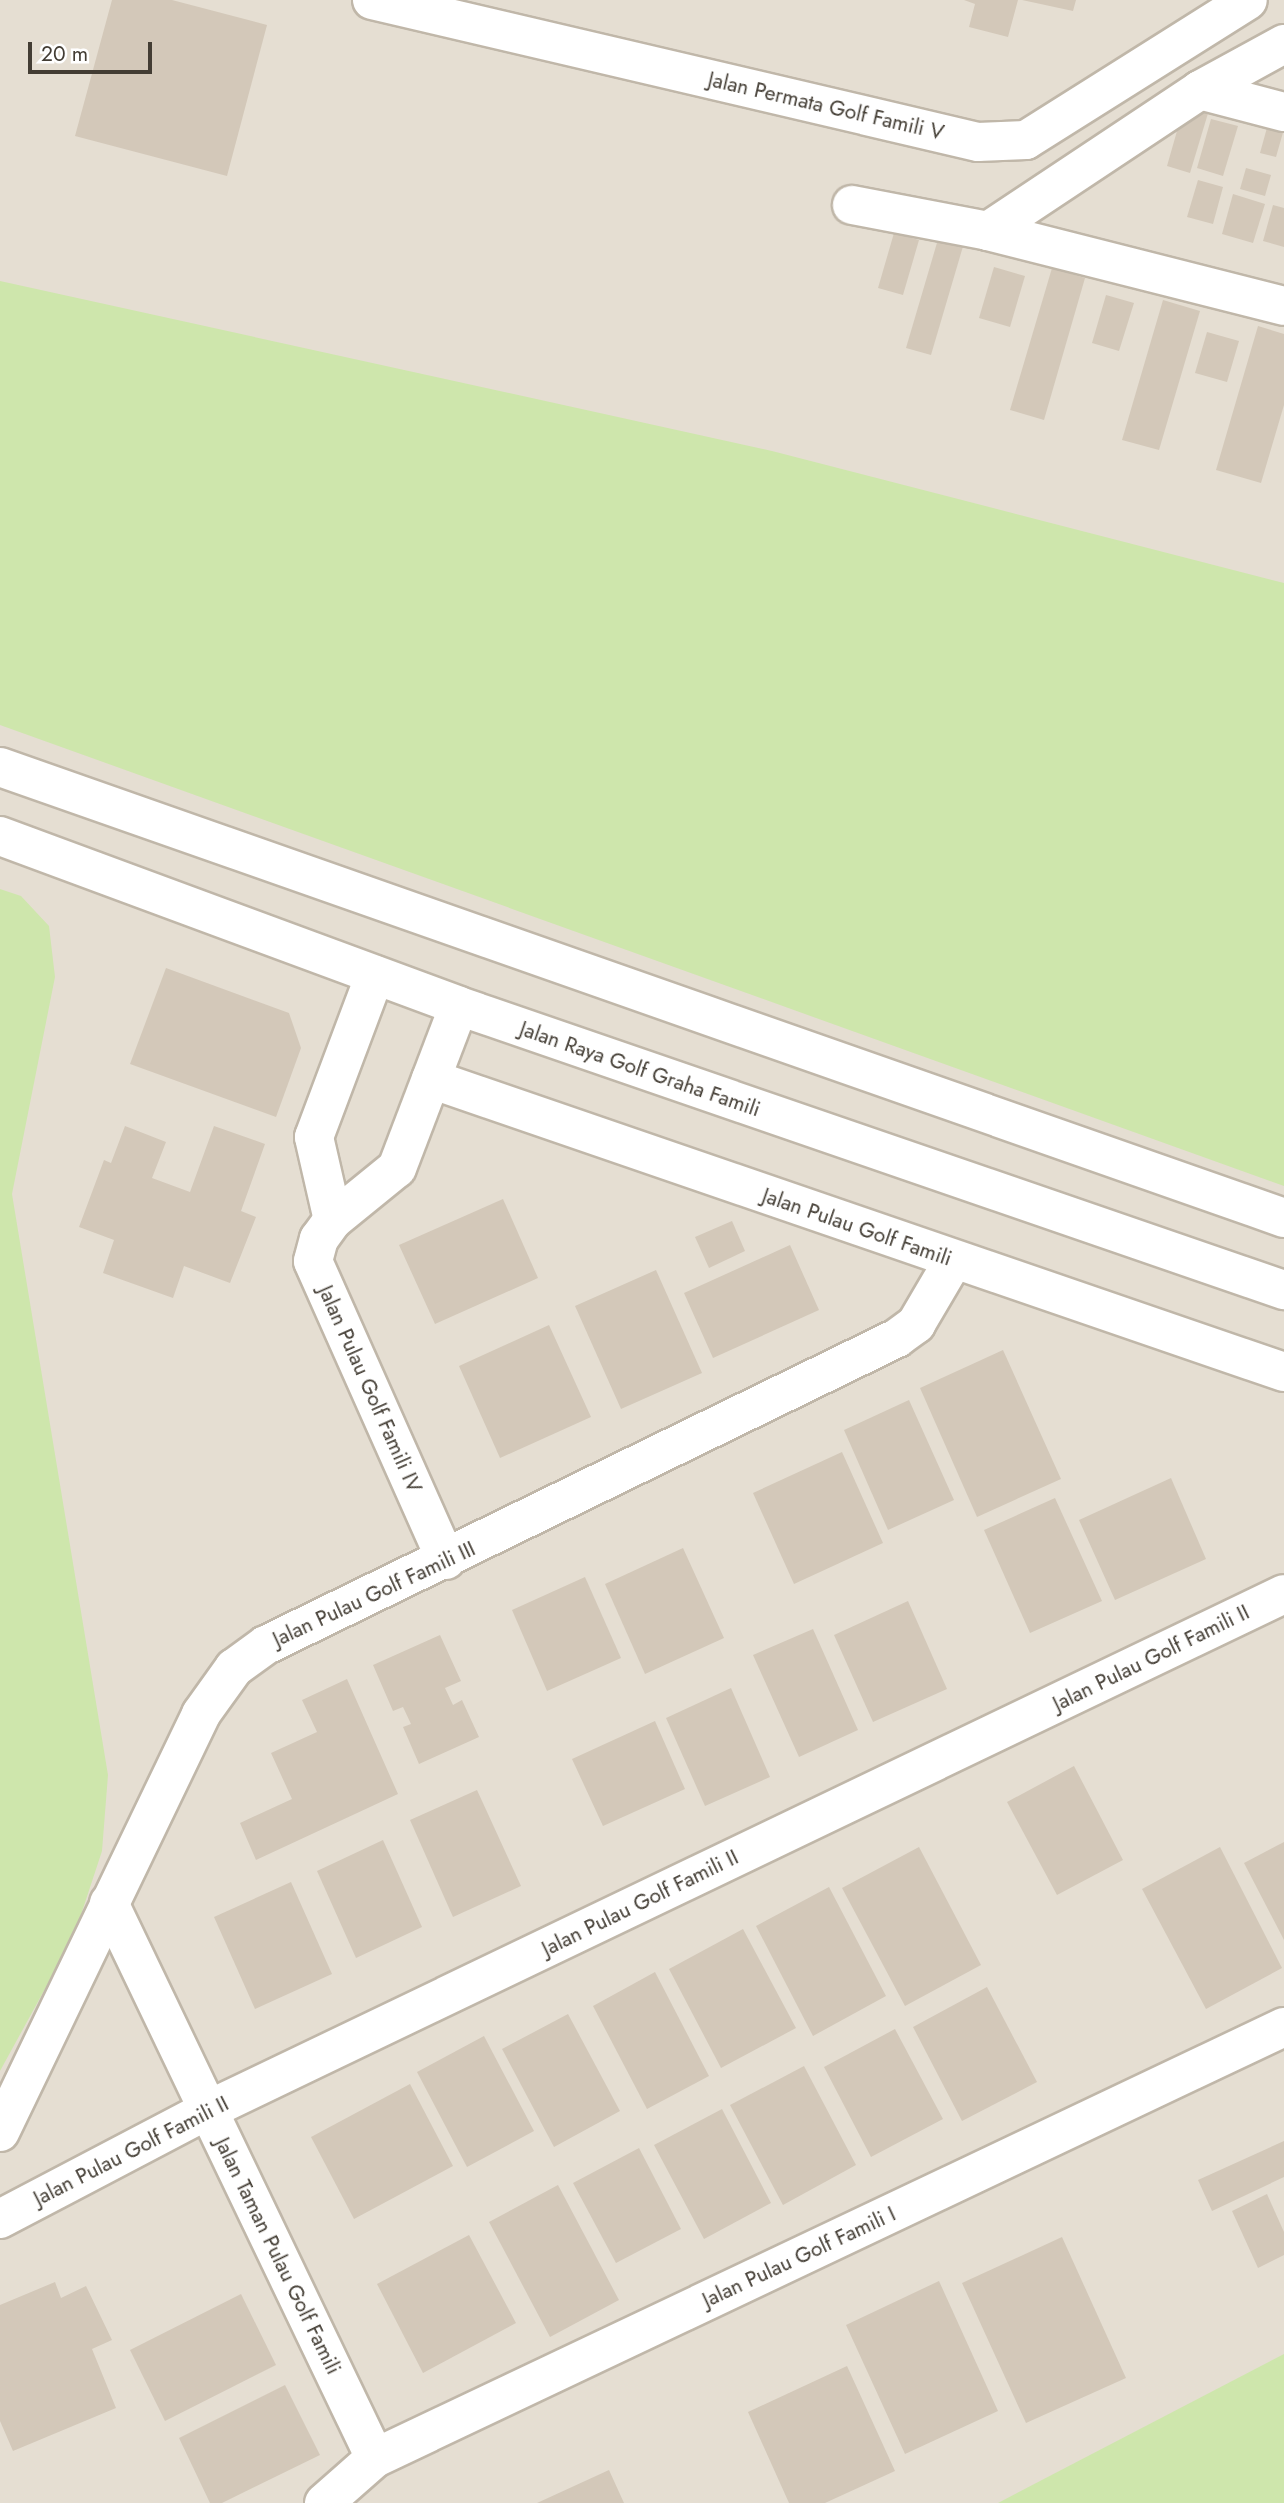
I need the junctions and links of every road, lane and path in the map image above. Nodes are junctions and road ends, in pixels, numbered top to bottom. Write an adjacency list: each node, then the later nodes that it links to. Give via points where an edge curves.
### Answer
1 (372, 0): 3 (street, Jalan Permata Golf Famili V, via 978,142 1026,141)
2 (1248, 0): 3 (street, Jalan Permata Golf Famili V)
3 (1194, 17)
4 (1284, 44): 5 (street)
5 (1200, 90): 6 (street); 8 (street)
6 (1284, 112)
7 (852, 205): 8 (street)
8 (988, 231): 9 (street)
9 (1284, 306)
10 (0, 767): 15 (street)
11 (0, 836): 12 (street, Jalan Raya Golf Graha Famili)
12 (375, 975): 13 (street, Jalan Raya Golf Graha Famili); 16 (street, via 314,1137)
13 (459, 1006): 14 (street, Jalan Pulau Golf Famili IV); 18 (street, Jalan Raya Golf Graha Famili)
14 (431, 1079): 16 (street, Jalan Pulau Golf Famili IV, via 397,1168); 17 (street, Jalan Pulau Golf Famili)
15 (1284, 1219)
16 (333, 1220): 20 (street, Jalan Pulau Golf Famili IV, via 319,1240 313,1261)
17 (953, 1261): 19 (street, Jalan Pulau Golf Famili); 20 (street, Jalan Pulau Golf Famili III, via 916,1324 897,1338)
18 (1284, 1290)
19 (1284, 1372)
20 (446, 1560): 22 (street, Jalan Pulau Golf Famili III, via 266,1645 233,1668 201,1714)
21 (1284, 1594): 24 (street, Jalan Pulau Golf Famili II)
22 (109, 1903): 24 (street, Jalan Taman Pulau Golf Famili); 25 (street, Jalan Pulau Golf Famili III)
23 (1284, 2027): 27 (street, Jalan Pulau Golf Famili I)
24 (208, 2110): 26 (street, Jalan Pulau Golf Famili II); 27 (street, Jalan Taman Pulau Golf Famili)
25 (0, 2132)
26 (0, 2219)
27 (375, 2458): 28 (street, Jalan Pulau Golf Famili I)
28 (324, 2503)

